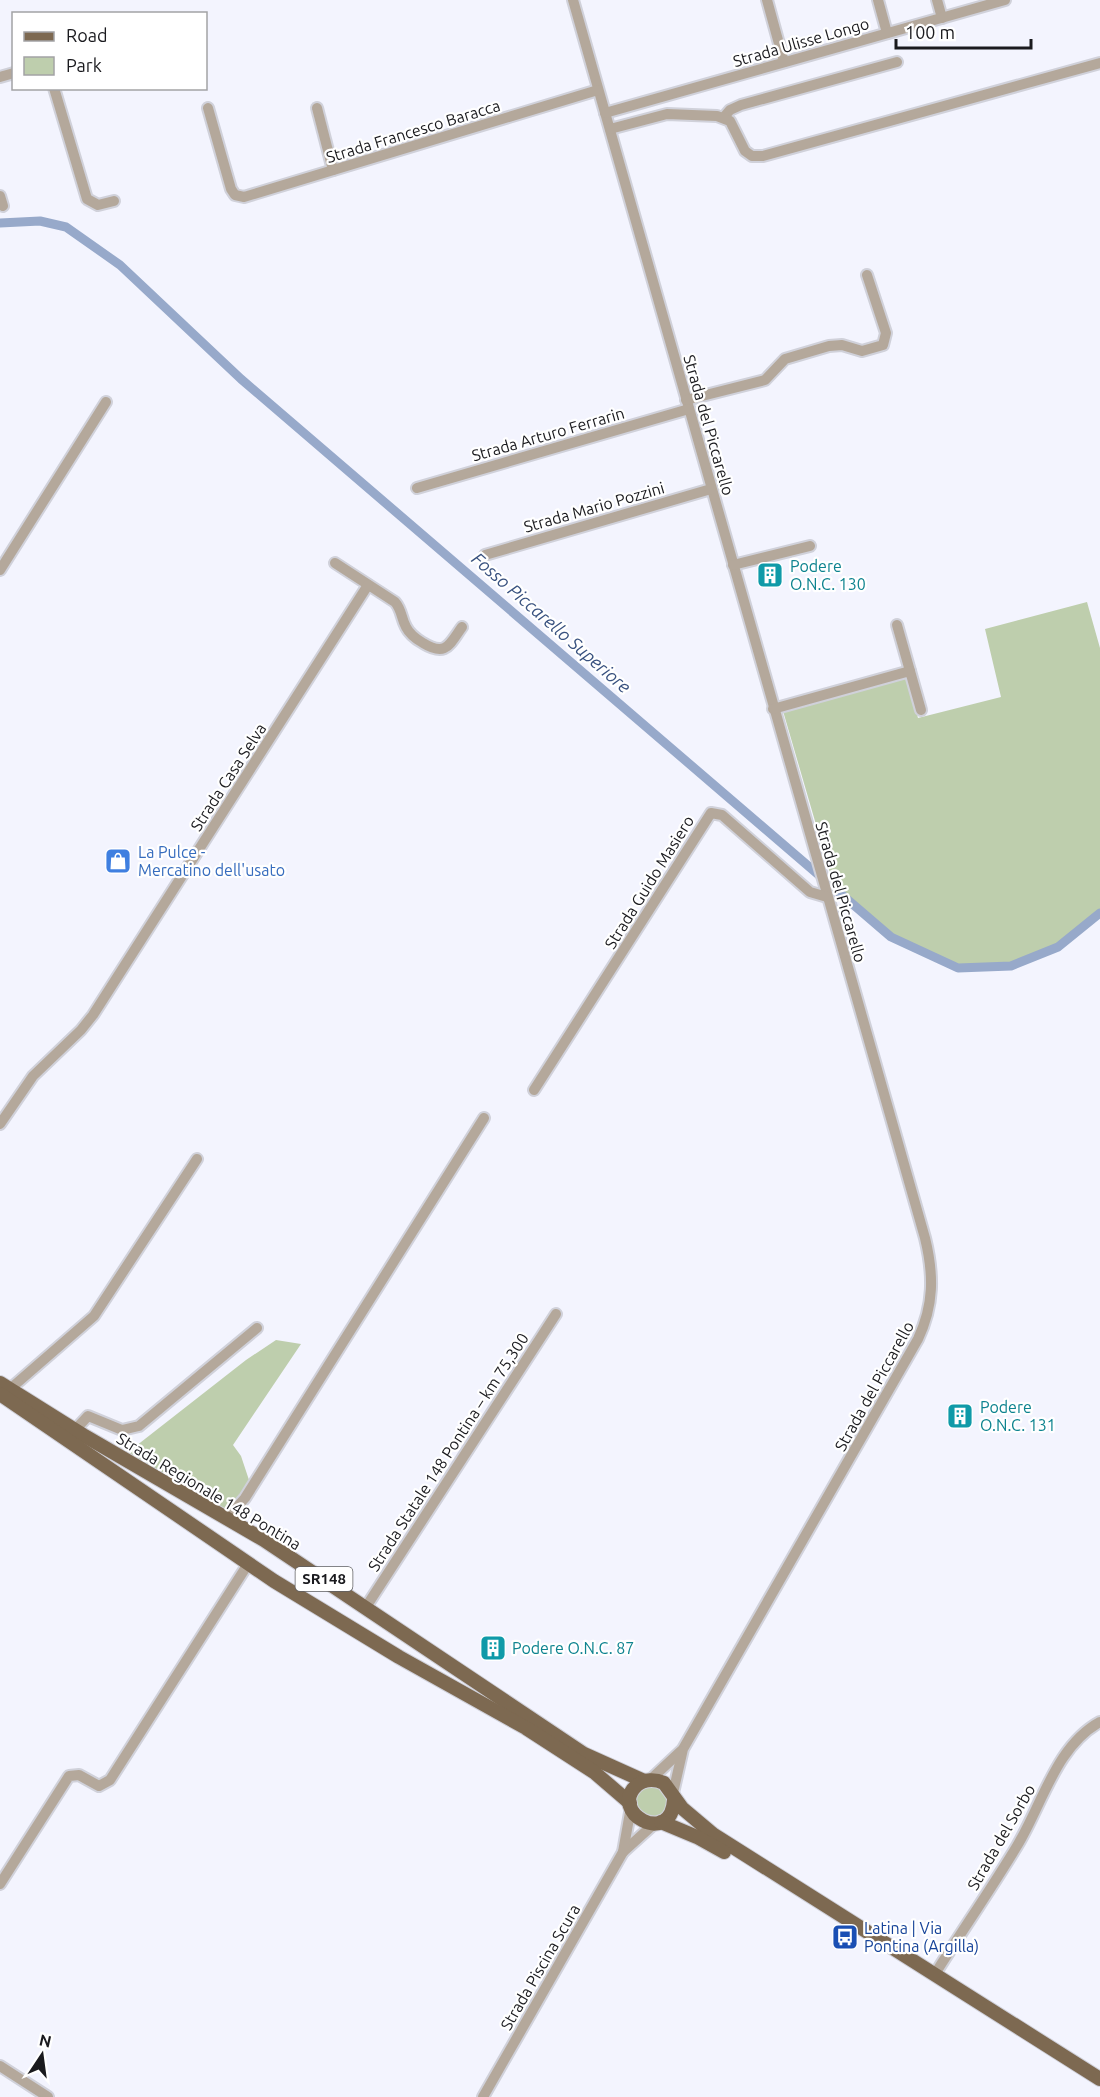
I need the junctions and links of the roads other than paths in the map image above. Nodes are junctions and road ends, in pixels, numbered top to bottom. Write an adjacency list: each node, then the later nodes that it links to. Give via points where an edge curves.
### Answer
1 (573, 0): 12 (street, Strada del Piccarello)
2 (767, 0): 8 (street)
3 (878, 0): 7 (street)
4 (937, 0): 6 (street)
5 (1005, 0): 6 (street, Strada Ulisse Longo)
6 (942, 18): 7 (street, Strada Ulisse Longo)
7 (887, 33): 8 (street, Strada Ulisse Longo)
8 (784, 62): 15 (street, Strada Ulisse Longo)
9 (897, 62): 16 (street, via 741,105)
10 (1100, 63): 16 (street, via 763,156 745,151 732,124)
11 (55, 90): 19 (street, via 87,199 98,205)
12 (598, 90): 15 (street, Strada del Piccarello); 18 (street, Strada Francesco Baracca)
13 (208, 108): 18 (street, Strada Francesco Baracca, via 235,195 247,196)
14 (317, 108): 18 (street)
15 (605, 113): 17 (street, Strada del Piccarello)
16 (724, 117): 17 (street, via 668,114)
17 (609, 129): 22 (street, Strada del Piccarello)
18 (333, 170)
19 (114, 201)
20 (867, 275): 22 (street, Strada Arturo Ferrarin, via 885,330 883,345 861,351 829,346 785,359 765,380)
21 (106, 402): 29 (street)
22 (687, 404): 23 (street, Strada Arturo Ferrarin); 24 (street, Strada del Piccarello)
23 (417, 488)
24 (711, 489): 26 (street, Strada Mario Pozzini); 28 (street, Strada del Piccarello)
25 (810, 546): 28 (street)
26 (485, 555)
27 (335, 563): 30 (street)
28 (733, 565): 34 (street, Strada del Piccarello)
29 (0, 570)
30 (368, 585): 32 (street, via 397,604 410,634 435,650 448,647); 39 (street, Strada Casa Selva, via 93,1014 33,1076)
31 (897, 625): 33 (street)
32 (462, 627)
33 (910, 671): 34 (street); 35 (street)
34 (773, 709): 36 (street, Strada del Piccarello)
35 (921, 710)
36 (827, 897): 37 (street, Strada Guido Masiero, via 810,892 722,814 711,813); 49 (street, Strada del Piccarello, via 925,1238 932,1278 931,1302 907,1361)
37 (534, 1090)
38 (484, 1118): 45 (street, via 246,1495)
39 (0, 1124)
40 (197, 1159): 43 (street, via 91,1319)
41 (556, 1314): 47 (street, Strada Statale 148 Pontina – km 75,300)
42 (257, 1328): 44 (street, via 139,1426 122,1430 88,1416)
43 (3, 1389): 44 (main road, Strada Regionale 148 Pontina / SR148); 46 (main road, Strada Regionale 148 Pontina / SR148)
44 (75, 1430): 45 (main road, Strada Regionale 148 Pontina / SR148)
45 (227, 1518): 47 (main road, Strada Regionale 148 Pontina / SR148)
46 (248, 1564): 52 (main road, Strada Regionale 148 Pontina / SR148, via 338,1621 556,1747 600,1776); 55 (street, via 110,1780 99,1786 79,1775 69,1776)
47 (366, 1607): 50 (main road, Strada Regionale 148 Pontina / SR148, via 584,1754)
48 (1100, 1722): 56 (street, Strada del Sorbo, via 1072,1745 1016,1849)
49 (683, 1749): 50 (street, Strada del Piccarello); 51 (street, Strada del Piccarello)
50 (647, 1781): 51 (main road, Strada Regionale 148 Pontina / SR148, via 664,1783); 52 (main road, via 633,1790)
51 (673, 1796): 53 (main road, via 671,1813); 56 (main road, Strada Regionale 148 Pontina / SR148, via 714,1835)
52 (631, 1805): 53 (main road, Strada Regionale 148 Pontina / SR148, via 641,1821); 54 (street, Strada Piscina Scura)
53 (658, 1823): 54 (street, Strada Piscina Scura); 59 (main road, Strada Regionale 148 Pontina / SR148, via 713,1845)
54 (623, 1852): 61 (street, Strada Piscina Scura)
55 (0, 1884)
56 (935, 1974): 58 (main road, Strada Regionale 148 Pontina / SR148)
57 (0, 2066): 60 (street)
58 (1100, 2079)
59 (1100, 2090)
60 (48, 2097)
61 (483, 2097)

